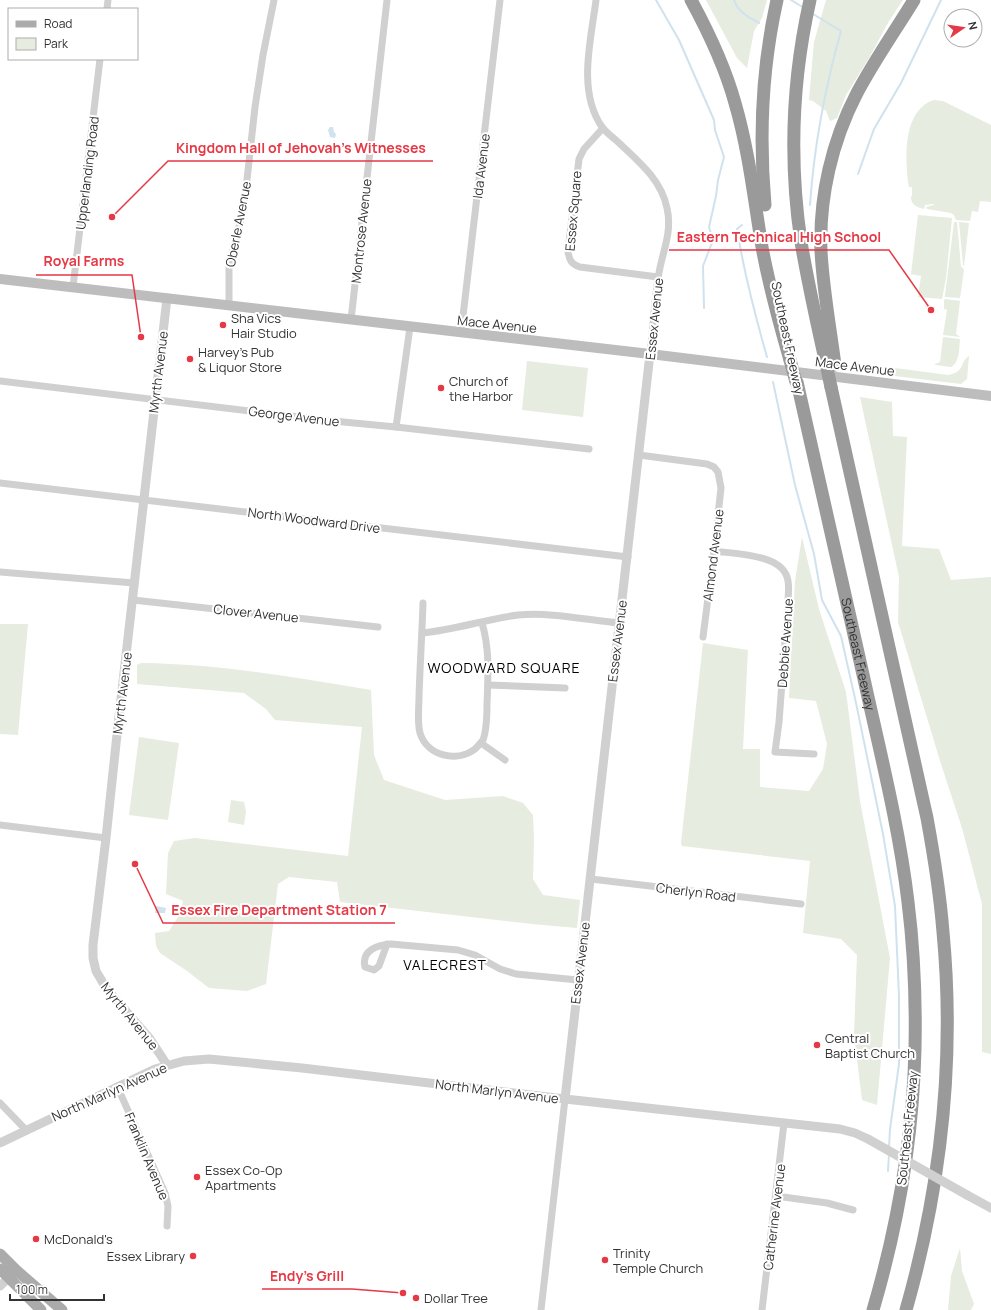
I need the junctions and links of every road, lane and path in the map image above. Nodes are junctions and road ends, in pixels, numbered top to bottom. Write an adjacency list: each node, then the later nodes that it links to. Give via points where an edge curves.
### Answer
1 (274, 0): 15 (street, Oberle Avenue, via 255,107 244,207 229,266)
2 (387, 0): 16 (street, Montrose Avenue)
3 (500, 0): 18 (street, Ida Avenue)
4 (596, 0): 10 (street, Essex Avenue, via 587,79 592,103)
5 (691, 0): 20 (highway, via 716,51 735,102 752,174 769,281)
6 (777, 0): 20 (highway, Southeast Freeway, via 764,82 763,181 775,280)
7 (810, 0): 21 (highway, via 796,83 795,184 807,274)
8 (914, 0): 21 (highway, via 857,93 840,131 828,175 822,211 821,250)
9 (100, 60): 13 (street, Upperlanding Road)
10 (603, 128): 11 (street, Essex Avenue, via 652,175 665,198 669,226); 11 (street, Essex Square, via 579,158 568,251 570,260 572,264 580,267)
11 (658, 277): 19 (street, Essex Avenue)
12 (0, 279): 13 (main road, Mace Avenue)
13 (73, 287): 14 (main road, Mace Avenue)
14 (167, 298): 15 (main road, Mace Avenue); 24 (street, Myrth Avenue)
15 (228, 305): 16 (main road, Mace Avenue)
16 (351, 320): 17 (main road, Mace Avenue)
17 (410, 327): 18 (main road, Mace Avenue); 25 (street)
18 (461, 333): 19 (main road, Mace Avenue)
19 (650, 354): 23 (main road, Mace Avenue); 27 (street, Essex Avenue)
20 (791, 360): 59 (highway, Southeast Freeway, bridge, via 886,776 908,901 914,972 915,1047)
21 (831, 365): 60 (highway, via 851,472 928,818 940,898 946,969 947,1048)
22 (0, 381): 24 (street, George Avenue)
23 (991, 396)
24 (155, 399): 25 (street, George Avenue); 29 (street, Myrth Avenue)
25 (396, 427): 26 (street, George Avenue)
26 (589, 449)
27 (639, 455): 30 (street, Almond Avenue, via 707,464 718,472 721,488); 31 (street, Essex Avenue)
28 (0, 483): 29 (street, North Woodward Drive)
29 (144, 500): 31 (street, North Woodward Drive); 33 (street, Myrth Avenue)
30 (714, 551): 40 (street, Almond Avenue); 44 (street, Debbie Avenue, via 767,559 778,564 786,574 788,602 775,752)
31 (628, 557): 37 (street, Essex Avenue)
32 (0, 572): 33 (street)
33 (134, 583): 34 (street, Myrth Avenue)
34 (133, 600): 38 (street, Clover Avenue); 47 (street, Myrth Avenue)
35 (423, 603): 39 (street)
36 (482, 623): 37 (street, via 506,617 535,615); 39 (street); 41 (street, via 488,652)
37 (619, 624): 48 (street, Essex Avenue)
38 (378, 627)
39 (422, 633): 43 (street, via 419,718 423,739 430,748 450,757 468,753)
40 (703, 637)
41 (488, 685): 42 (street); 43 (street, via 485,731)
42 (565, 688)
43 (481, 743): 45 (street)
44 (814, 754)
45 (505, 760)
46 (0, 825): 47 (street)
47 (106, 838): 52 (street, Myrth Avenue, via 93,945 96,970 106,988 150,1039)
48 (591, 879): 49 (street, Cherlyn Road); 51 (street, Essex Avenue)
49 (801, 904)
50 (387, 944): 51 (street, via 458,950 516,974)
51 (578, 980): 54 (street, Essex Avenue)
52 (167, 1065): 53 (street, North Marlyn Avenue); 54 (street, North Marlyn Avenue, via 198,1059 221,1059)
53 (117, 1086): 57 (street, North Marlyn Avenue); 64 (street, Franklin Avenue, via 165,1193)
54 (565, 1099): 56 (street, North Marlyn Avenue); 71 (street, Essex Avenue)
55 (0, 1103): 57 (street)
56 (784, 1123): 61 (street, Catherine Avenue); 62 (street, North Marlyn Avenue, bridge, via 840,1129 868,1138)
57 (26, 1130): 58 (street, North Marlyn Avenue)
58 (0, 1142)
59 (905, 1168): 73 (highway, via 886,1248); 74 (highway, Southeast Freeway)
60 (935, 1182): 75 (highway, via 918,1268); 76 (highway, via 923,1269)
61 (776, 1196): 63 (street, via 827,1203); 72 (street, Catherine Avenue)
62 (991, 1208)
63 (853, 1210)
64 (168, 1226)
65 (0, 1254): 67 (main road)
66 (0, 1269): 68 (main road)
67 (16, 1270): 68 (street); 70 (main road)
68 (4, 1282): 69 (main road)
69 (41, 1310)
70 (62, 1310)
71 (541, 1310)
72 (762, 1310)
73 (865, 1310)
74 (873, 1310)
75 (906, 1310)
76 (914, 1310)

